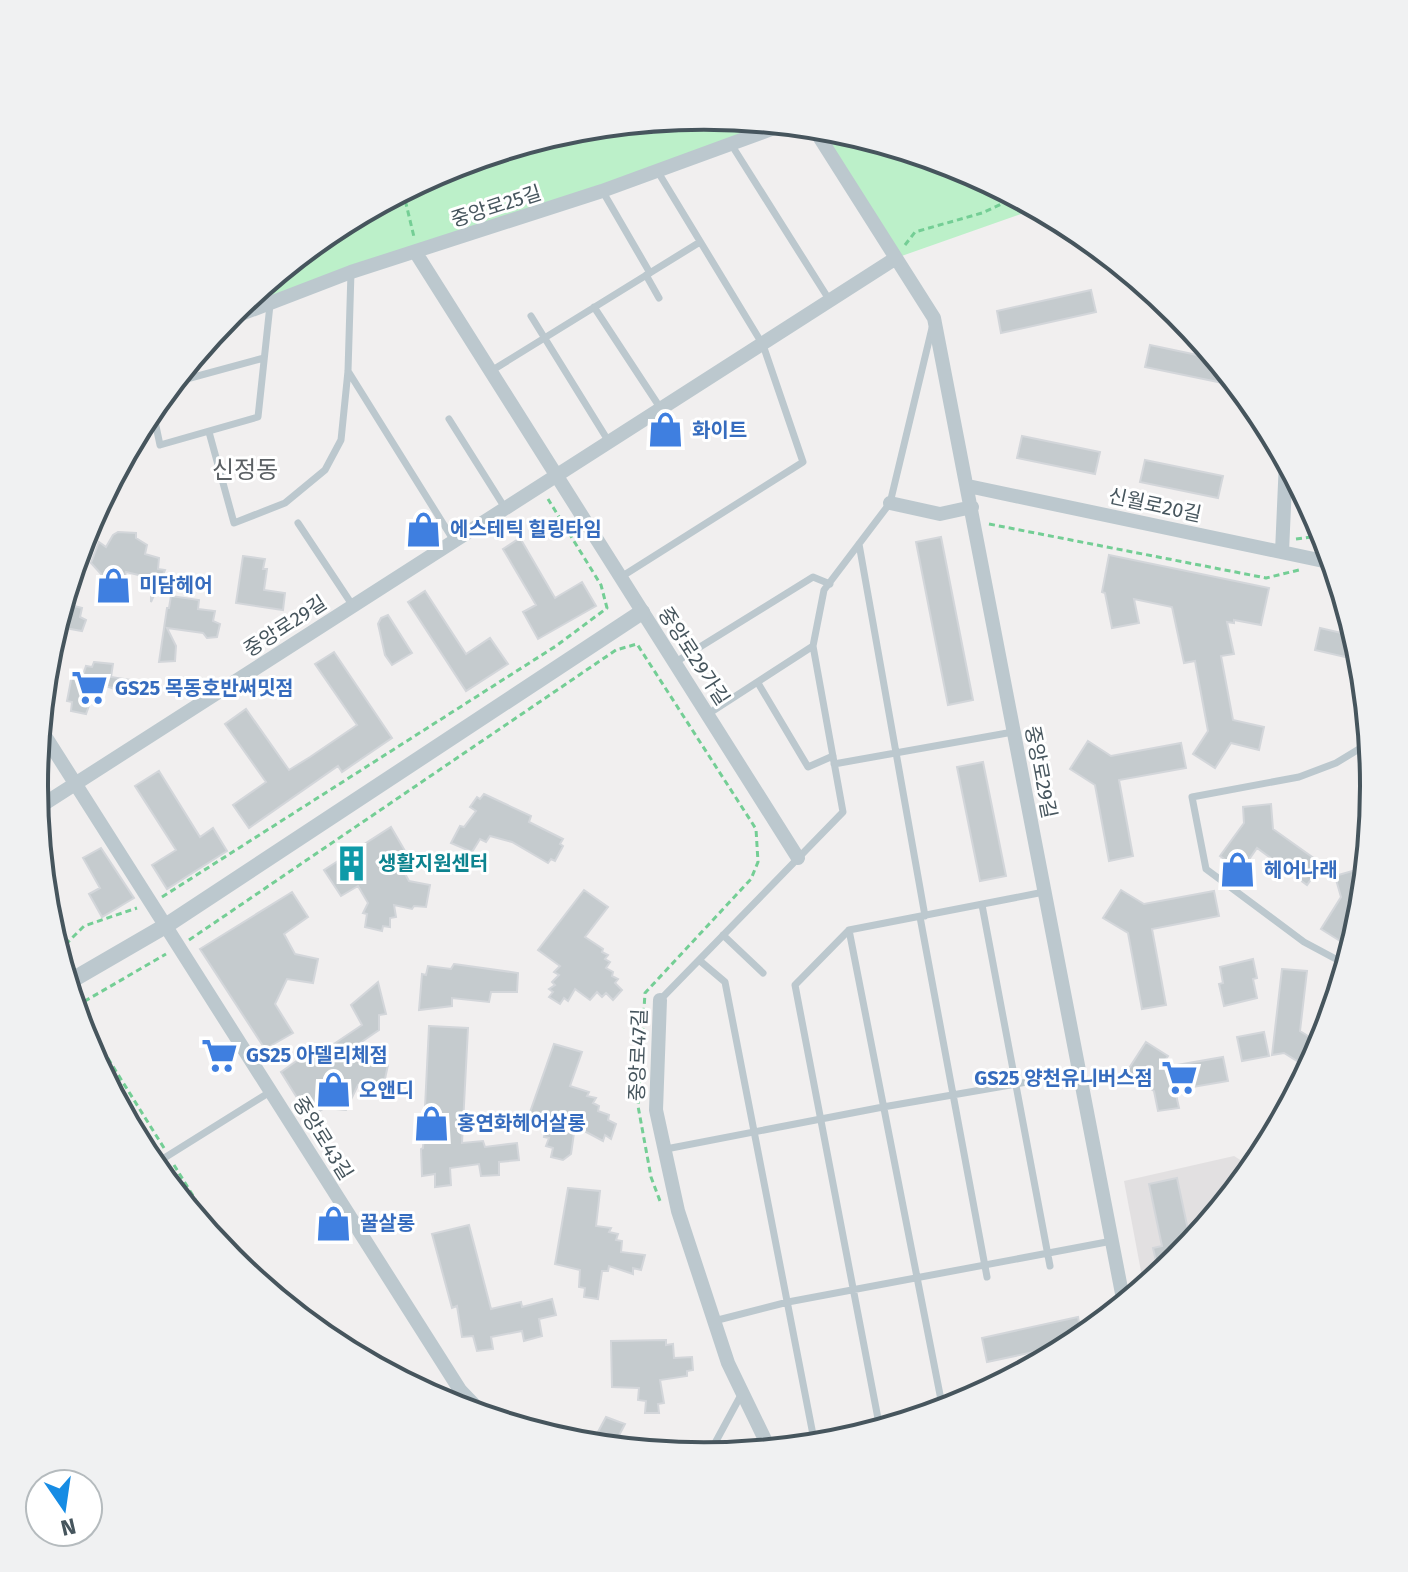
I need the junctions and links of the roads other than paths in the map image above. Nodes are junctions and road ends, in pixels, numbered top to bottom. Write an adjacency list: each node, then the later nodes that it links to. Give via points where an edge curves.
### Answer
1 (762, 133): 3 (street, 중앙로25길)
2 (822, 141): 8 (street, 중앙로29길)
3 (731, 144): 4 (street, 중앙로25길); 12 (lane)
4 (657, 171): 5 (street, 중앙로25길); 6 (lane)
5 (602, 191): 7 (street, 중앙로25길); 10 (lane)
6 (700, 242): 10 (lane); 19 (lane)
7 (416, 253): 9 (street, 중앙로25길); 22 (street)
8 (896, 258): 12 (street, 중앙로29길); 17 (street, 중앙로29길)
9 (351, 272): 13 (street, 중앙로25길); 21 (lane)
10 (648, 274): 11 (lane); 14 (lane)
11 (659, 298)
12 (830, 301): 19 (street, 중앙로29길)
13 (270, 305): 15 (street, 중앙로25길); 20 (lane)
14 (594, 307): 18 (lane); 24 (lane)
15 (251, 311)
16 (531, 316): 18 (lane)
17 (934, 318): 31 (street, 중앙로29길); 32 (lane, 중앙로47길)
18 (545, 338): 22 (lane); 28 (lane)
19 (763, 345): 24 (street, 중앙로29길); 40 (lane, via 803,462)
20 (264, 358): 23 (lane); 27 (lane, via 258,417)
21 (348, 371): 27 (lane, via 341,440 325,470 285,503 234,523); 36 (lane)
22 (490, 371): 29 (street)
23 (191, 378)
24 (661, 409): 28 (street, 중앙로29길)
25 (449, 419): 33 (lane)
26 (156, 427): 27 (lane, via 160,445)
27 (209, 432)
28 (609, 442): 29 (street, 중앙로29길)
29 (555, 476): 33 (street, 중앙로29길); 40 (street, 중앙로29가길)
30 (1285, 483): 38 (street)
31 (968, 486): 34 (street, 중앙로29길); 38 (street, 신월로20길)
32 (890, 503): 34 (street, via 940,514); 37 (lane, 중앙로47길)
33 (505, 508): 36 (street, 중앙로29길)
34 (973, 514): 48 (street, 중앙로29길)
35 (298, 523): 42 (lane, 중앙로29길)
36 (454, 541): 42 (street, 중앙로29길)
37 (859, 544): 41 (lane, 중앙로47길); 51 (lane)
38 (1282, 552): 39 (street, 신월로20길)
39 (1319, 560)
40 (621, 577): 43 (street, 중앙로29가길)
41 (830, 584): 44 (lane, 중앙로47길, via 824,590); 45 (lane, via 813,577)
42 (353, 606): 53 (street, 중앙로29길)
43 (642, 612): 45 (street, 중앙로29가길); 59 (street)
44 (813, 646): 46 (lane); 52 (lane, 중앙로47길)
45 (674, 663): 47 (street, 중앙로29가길)
46 (758, 683): 47 (lane); 52 (lane, via 808,767)
47 (707, 714): 55 (street, 중앙로29가길)
48 (1013, 732): 51 (lane); 56 (street, 중앙로29길)
49 (49, 743): 53 (street, 중앙로43길)
50 (1359, 750): 63 (lane, via 1299,777 1192,797 1206,869 1304,942)
51 (897, 753): 52 (lane); 58 (lane)
52 (834, 760): 55 (lane, 중앙로47길, via 843,812)
53 (75, 785): 54 (street, 중앙로29길); 59 (street, 중앙로43길)
54 (48, 801)
55 (798, 858): 61 (lane, 중앙로47길)
56 (1044, 892): 57 (lane); 67 (street, 중앙로29길)
57 (982, 905): 58 (lane); 68 (lane)
58 (922, 916): 60 (lane); 70 (lane)
59 (167, 925): 65 (street); 69 (street, 중앙로43길)
60 (849, 930): 71 (lane); 72 (lane, via 795,985)
61 (723, 935): 62 (lane, 중앙로47길); 64 (lane)
62 (699, 960): 66 (lane, 중앙로47길); 73 (lane, via 725,982)
63 (1337, 960)
64 (763, 973)
65 (77, 977)
66 (660, 1000): 74 (street, 중앙로47길, via 656,1110)
67 (1079, 1073): 68 (lane); 76 (street, 중앙로29길)
68 (1016, 1085): 70 (lane); 77 (lane)
69 (270, 1092): 75 (lane); 86 (street, 중앙로43길)
70 (954, 1095): 71 (lane); 78 (lane)
71 (883, 1107): 72 (lane); 81 (lane)
72 (819, 1119): 73 (lane); 82 (lane)
73 (754, 1132): 74 (lane); 84 (lane)
74 (666, 1149): 85 (street, 중앙로47길, via 678,1211)
75 (165, 1158)
76 (1112, 1241): 77 (lane); 83 (street, 중앙로29길)
77 (1048, 1252): 78 (lane); 79 (lane)
78 (985, 1265): 80 (lane); 81 (lane)
79 (1050, 1266)
80 (987, 1277)
81 (917, 1278): 82 (lane); 90 (lane)
82 (853, 1290): 84 (lane); 91 (lane)
83 (1122, 1291)
84 (788, 1302): 85 (lane); 92 (lane)
85 (714, 1321): 88 (street, 중앙로47길)
86 (460, 1390): 87 (lane); 89 (street, 중앙로43길)
87 (456, 1393)
88 (742, 1393): 93 (street, 중앙로47길); 94 (lane)
89 (467, 1397)
90 (941, 1397)
91 (878, 1419)
92 (813, 1432)
93 (765, 1439)
94 (716, 1442)

